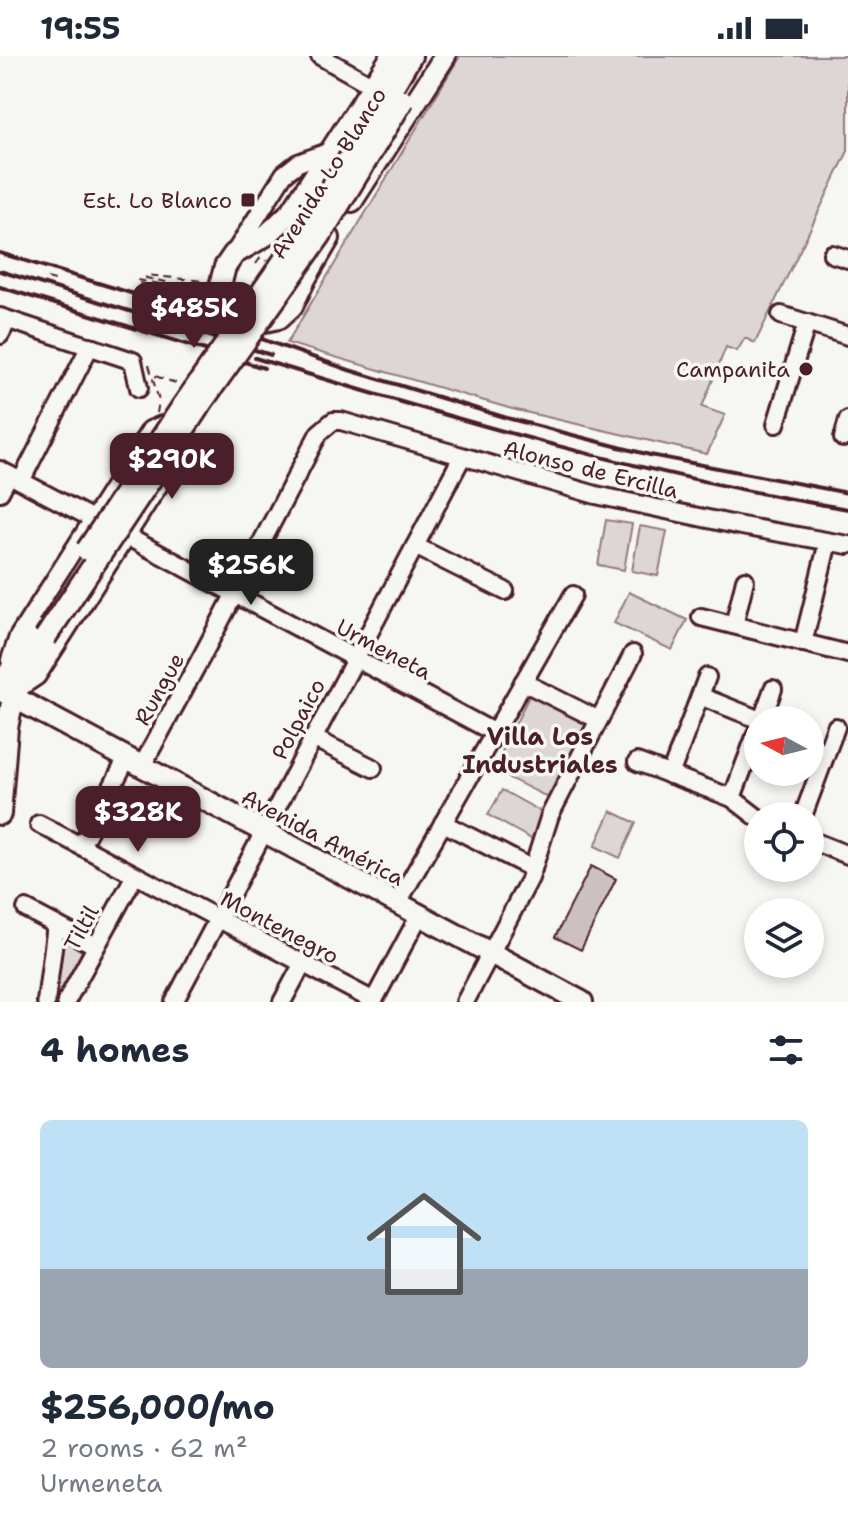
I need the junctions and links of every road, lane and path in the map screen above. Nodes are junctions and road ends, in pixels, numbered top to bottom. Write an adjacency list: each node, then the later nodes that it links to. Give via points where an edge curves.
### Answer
1 (320, 56): 6 (street)
2 (392, 56): 6 (main road)
3 (411, 56): 6 (main road, Avenida Lo Blanco)
4 (430, 56): 6 (main road, Avenida Lo Blanco)
5 (445, 56): 8 (main road, via 284,314 257,321 227,305 220,280)
6 (388, 93): 7 (main road); 51 (main road, Avenida Lo Blanco, bridge, via 312,220 182,407)
7 (333, 150): 8 (main road, via 292,211 268,234); 8 (street, Avenida Lo Blanco, via 284,174)
8 (234, 254)
9 (47, 278): 11 (path)
10 (202, 280): 12 (path); 13 (path, via 146,275); 14 (path)
11 (59, 281)
12 (208, 281)
13 (171, 285): 14 (path); 16 (path, via 136,282)
14 (201, 287): 16 (path, via 200,295)
15 (160, 292): 16 (path)
16 (166, 292)
17 (781, 315): 18 (street)
18 (807, 323): 20 (street); 28 (street)
19 (3, 324): 21 (street)
20 (848, 336)
21 (90, 346): 24 (street, via 133,361); 32 (street)
22 (186, 375): 23 (path, via 178,385)
23 (154, 376)
24 (139, 388)
25 (208, 406): 30 (street)
26 (848, 420): 29 (street)
27 (328, 422): 31 (street, Alonso de Ercilla, via 341,421); 41 (street, Rungue)
28 (776, 424)
29 (843, 438)
30 (185, 443): 34 (street, via 181,431 170,425 150,430); 35 (street)
31 (462, 457): 36 (street, Alonso de Ercilla, via 611,499); 38 (street, Polpaico)
32 (10, 475): 33 (street); 34 (street)
33 (0, 492)
34 (93, 519): 51 (street, via 18,637)
35 (126, 536): 41 (street, Urmeneta); 51 (street, via 37,676 28,684)
36 (828, 542): 37 (street, Alonso de Ercilla); 45 (street)
37 (848, 545)
38 (415, 546): 40 (street); 48 (street, Polpaico)
39 (745, 580): 44 (street)
40 (505, 591)
41 (235, 594): 48 (street, Urmeneta); 60 (street, Rungue)
42 (573, 595): 50 (street)
43 (701, 617): 44 (street)
44 (734, 625): 45 (street)
45 (803, 643): 47 (street)
46 (633, 654): 56 (street)
47 (848, 654)
48 (355, 659): 58 (street, Urmeneta); 59 (street, Polpaico)
49 (707, 677): 53 (street)
50 (523, 682): 56 (street); 58 (street)
51 (8, 687): 60 (main road, Avenida América); 68 (main road, Avenida Lo Blanco)
52 (773, 689): 54 (street)
53 (700, 696): 55 (street); 64 (street)
54 (766, 706)
55 (744, 713)
56 (599, 720): 75 (street, via 550,815)
57 (836, 727): 66 (street)
58 (495, 733): 69 (street)
59 (313, 738): 63 (street); 71 (street, Polpaico)
60 (134, 762): 71 (main road, Avenida América); 72 (street, Rungue)
61 (637, 762): 64 (street)
62 (744, 766): 65 (street)
63 (373, 768)
64 (670, 775): 65 (street)
65 (732, 798): 67 (street)
66 (808, 802)
67 (744, 807)
68 (0, 814)
69 (443, 823): 75 (street); 77 (street)
70 (39, 824): 72 (street, Montenegro)
71 (264, 832): 77 (main road, Avenida América); 80 (street, Polpaico)
72 (81, 846): 76 (street, Montenegro)
73 (824, 846): 74 (street)
74 (848, 855)
75 (533, 869): 83 (street)
76 (135, 875): 80 (street, Montenegro); 82 (street, Tiltil)
77 (397, 904): 79 (main road, Avenida América)
78 (26, 909): 81 (street)
79 (419, 916): 83 (main road, Avenida América); 86 (street)
80 (217, 919): 84 (street, Montenegro); 89 (street, Polpaico)
81 (56, 925): 82 (street); 87 (street)
82 (96, 946): 88 (street, Tiltil)
83 (491, 954): 85 (main road, Avenida América); 91 (street)
84 (303, 963): 86 (street, Montenegro); 90 (street)
85 (571, 1000)
86 (374, 1001)
87 (46, 1002)
88 (66, 1002)
89 (174, 1002)
90 (282, 1002)
91 (465, 1002)

